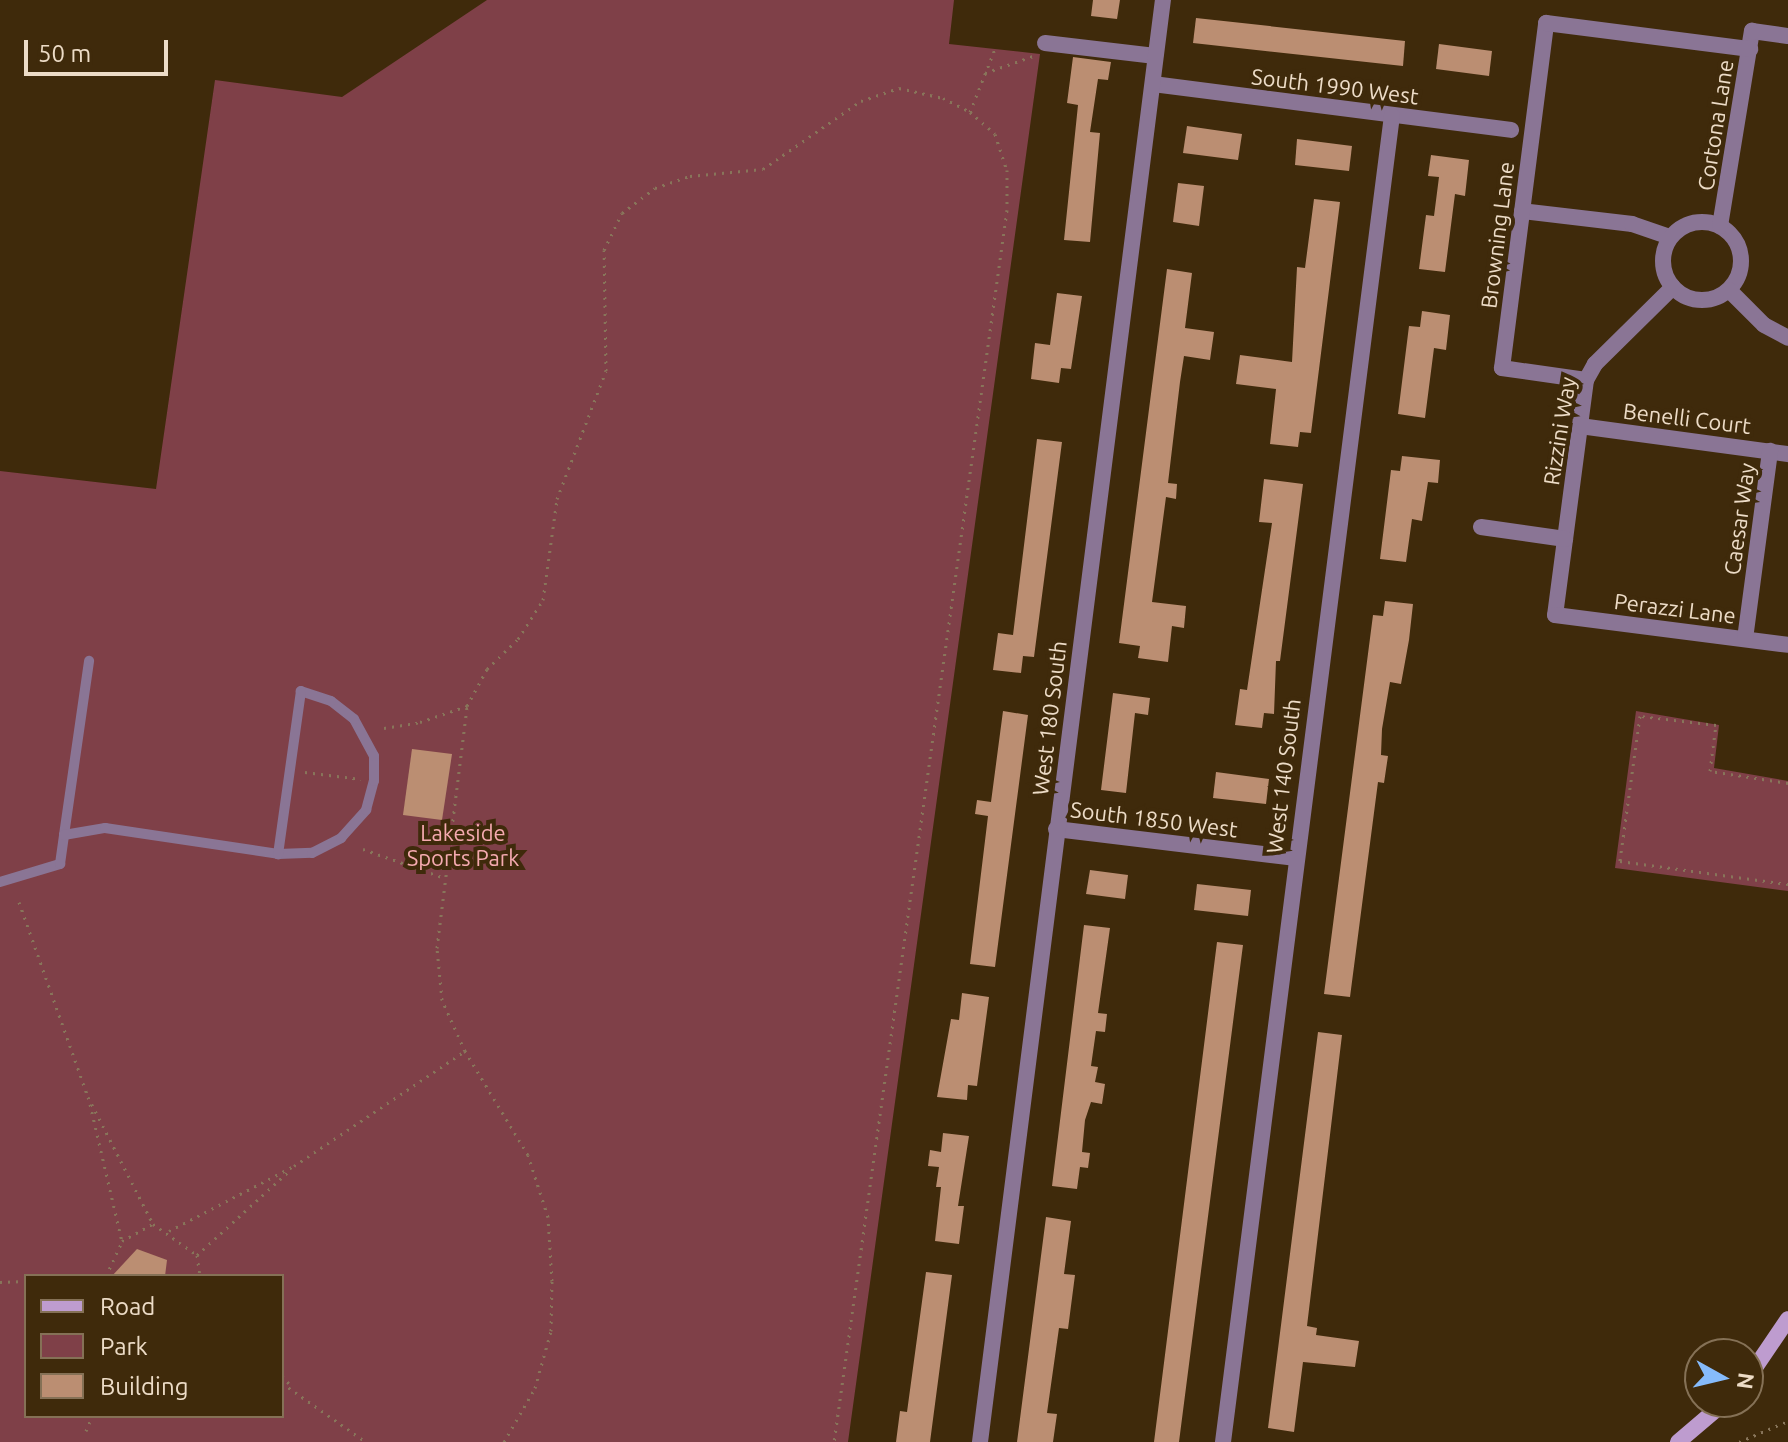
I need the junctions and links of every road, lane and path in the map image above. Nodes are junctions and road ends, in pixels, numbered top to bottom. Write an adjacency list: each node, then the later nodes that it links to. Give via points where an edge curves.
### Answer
1 (1163, 0): 6 (street, West 180 South)
2 (1788, 36): 5 (street, Cortona Lane, via 1752,31)
3 (1045, 43): 6 (street); 7 (path, via 1040,54)
4 (995, 49): 7 (path)
5 (1750, 49): 12 (street, Browning Lane, via 1546,23); 13 (street, Cortona Lane)
6 (1155, 56): 8 (street, West 180 South)
7 (985, 73): 9 (path)
8 (1153, 84): 10 (street, South 1990 West); 33 (street, West 180 South)
9 (970, 112): 28 (path, via 943,98 899,88 861,101 763,169 690,176 655,188 622,213 604,250 606,371 557,499 543,600 518,639 487,669); 64 (path, via 995,134 1007,170 1007,210)
10 (1392, 116): 11 (street, South 1990 West); 37 (street, West 140 South)
11 (1511, 130)
12 (1522, 211): 14 (street, via 1632,224); 18 (street, Browning Lane, via 1502,368)
13 (1720, 226): 14 (street, via 1688,223); 16 (street, via 1731,234 1741,256)
14 (1670, 237): 15 (street, via 1662,259)
15 (1673, 287): 16 (street, via 1698,300); 18 (street, Rizzini Way, via 1595,364)
16 (1729, 290): 17 (street, via 1764,325)
17 (1788, 338)
18 (1586, 380): 19 (street, Rizzini Way)
19 (1580, 426): 20 (street, Benelli Court); 23 (street, Rizzini Way)
20 (1770, 451): 21 (street, Benelli Court); 25 (street, Caesar Way)
21 (1788, 454)
22 (1481, 527): 23 (street)
23 (1565, 539): 24 (street, Rizzini Way)
24 (1555, 615): 25 (street, Perazzi Lane)
25 (1745, 639): 26 (street, Perazzi Lane)
26 (1788, 645)
27 (89, 661): 34 (lane)
28 (467, 706): 29 (path); 38 (path)
29 (384, 728)
30 (290, 769): 31 (path); 31 (lane, via 301,691 331,701 354,719 374,756); 36 (lane)
31 (374, 781): 36 (lane, via 366,810 341,838 312,853)
32 (1788, 783): 40 (path, via 1710,771 1716,725 1640,716 1620,861)
33 (1056, 829): 37 (street, South 1850 West); 65 (street, West 180 South)
34 (64, 835): 36 (lane, via 105,828); 39 (lane, via 60,864)
35 (363, 849): 38 (path)
36 (278, 854)
37 (1294, 858): 66 (street, West 140 South)
38 (445, 878): 42 (path, via 437,948 442,1000)
39 (0, 882)
40 (1788, 884)
41 (19, 902): 43 (path)
42 (465, 1051): 44 (path); 63 (path, via 528,1155 548,1217 551,1331 535,1388)
43 (88, 1097): 45 (path); 47 (path)
44 (294, 1166): 46 (path); 48 (path)
45 (153, 1224): 46 (path); 47 (path)
46 (169, 1231): 48 (path)
47 (122, 1241): 49 (path)
48 (197, 1255): 50 (path)
49 (107, 1274)
50 (200, 1274)
51 (24, 1281): 52 (path)
52 (0, 1282)
53 (1788, 1319): 54 (street)
54 (1764, 1354)
55 (284, 1378): 57 (path)
56 (284, 1384): 57 (path)
57 (296, 1391): 62 (path)
58 (91, 1418): 61 (path)
59 (1710, 1418): 67 (street)
60 (1788, 1421): 68 (path)
61 (86, 1431)
62 (366, 1442)
63 (504, 1442)
64 (834, 1442)
65 (980, 1442)
66 (1223, 1442)
67 (1678, 1442)
68 (1739, 1442)

